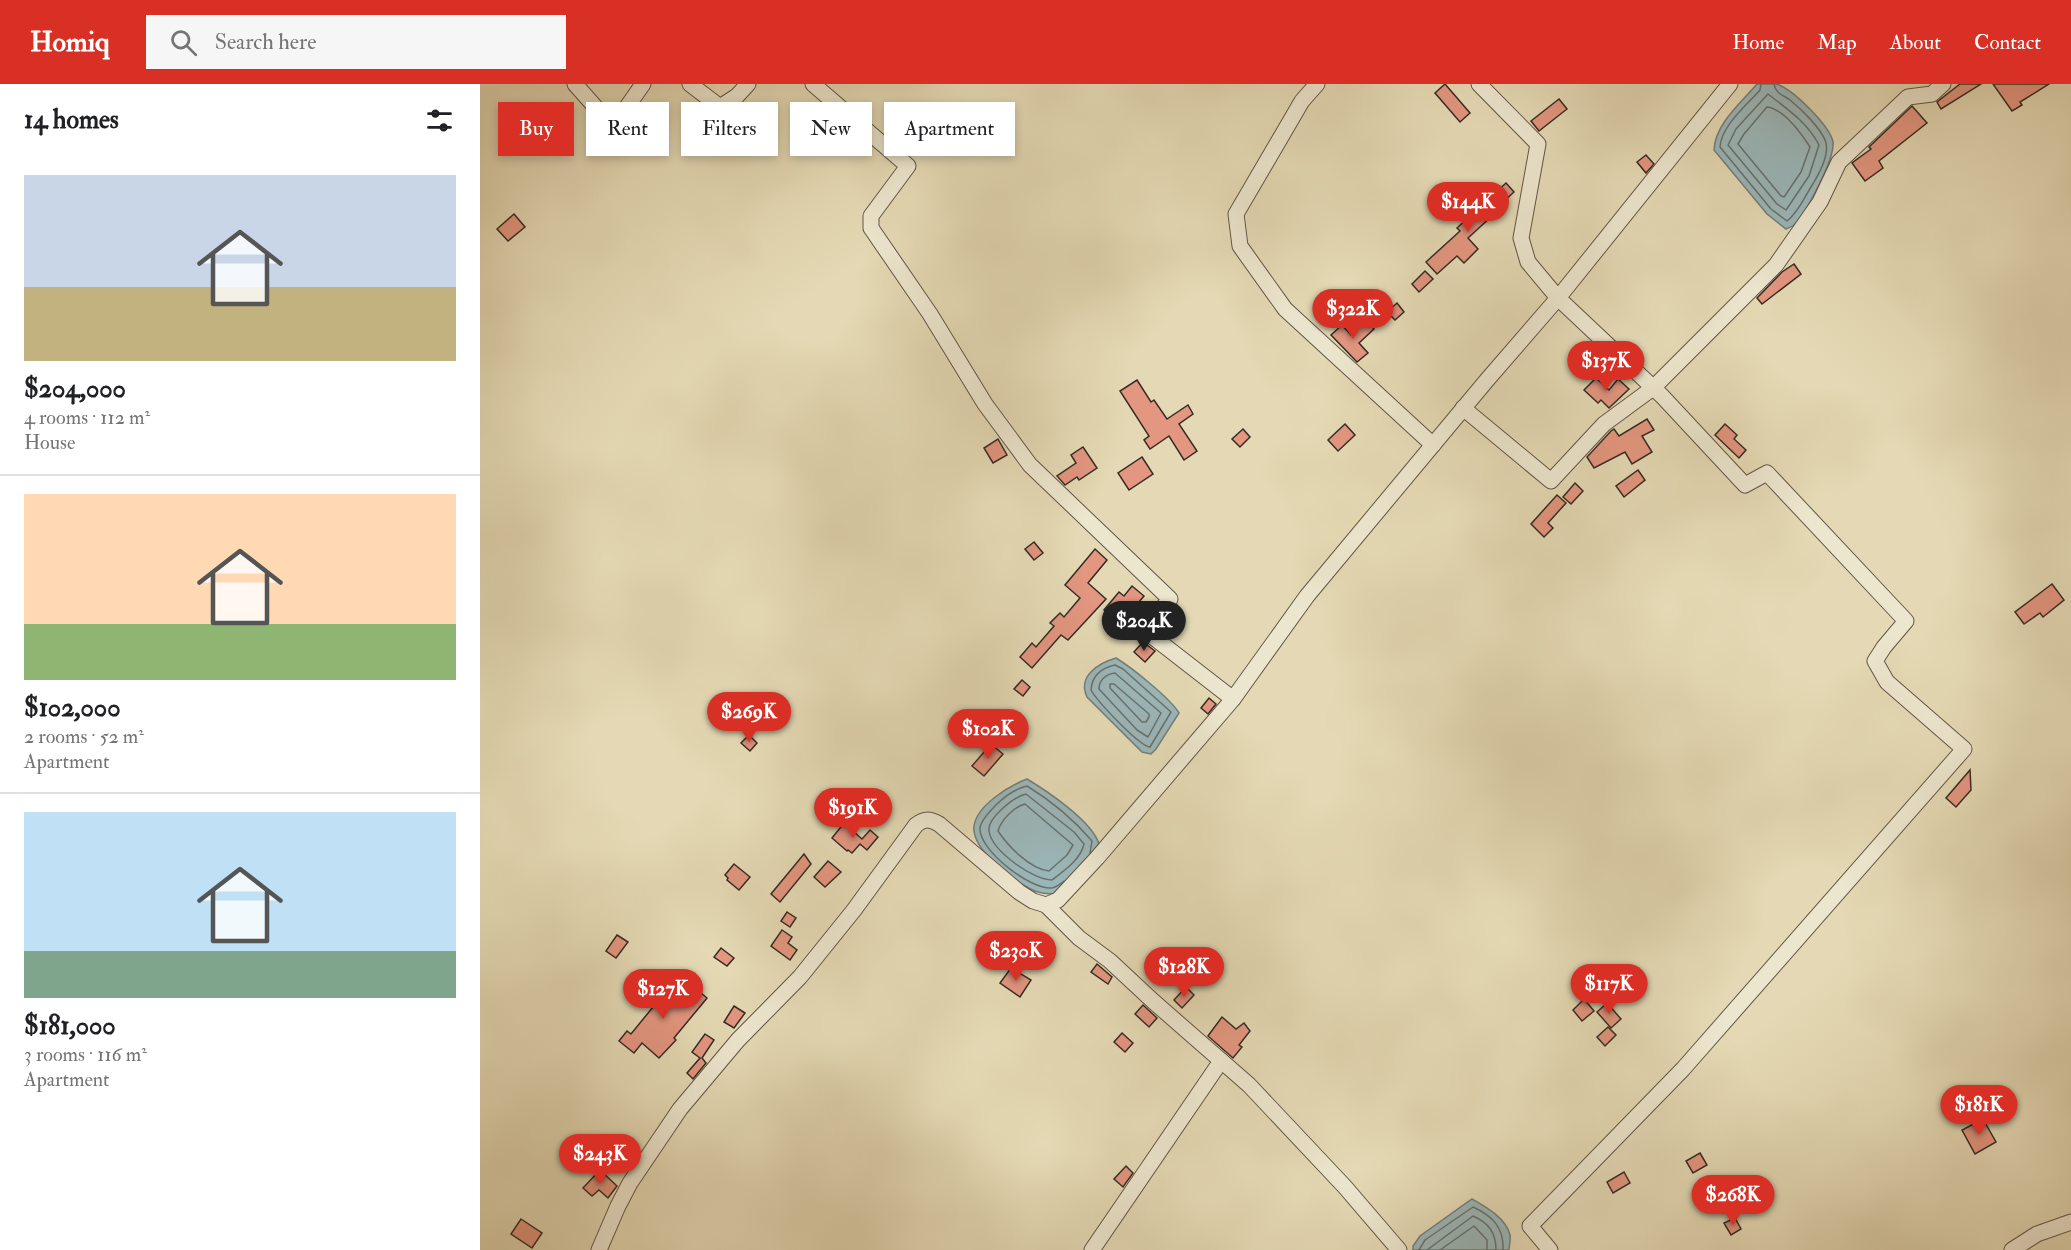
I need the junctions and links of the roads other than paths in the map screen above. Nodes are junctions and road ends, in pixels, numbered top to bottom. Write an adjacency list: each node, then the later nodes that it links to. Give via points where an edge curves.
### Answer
1 (575, 84): 2 (street, via 613,128)
2 (643, 84)
3 (690, 84): 4 (street, via 720,107)
4 (748, 84)
5 (813, 84): 14 (street, via 908,166 871,216 871,228 930,314 984,404 1030,465 1170,599 1147,626 1148,633)
6 (1317, 84): 13 (street, via 1302,101 1236,214 1240,246 1285,309)
7 (1479, 84): 10 (street, via 1538,144 1521,238 1528,261)
8 (1730, 84): 10 (street)
9 (1943, 84): 11 (street, via 1932,94 1908,97 1839,162 1820,202 1776,265)
10 (1558, 298): 11 (street); 12 (street)
11 (1653, 388): 12 (street, via 1604,424 1551,481); 21 (street, via 1745,485 1767,473 1906,621 1875,661 1887,682 1964,749 1683,1069 1530,1226)
12 (1463, 408): 13 (street)
13 (1433, 445): 14 (street, via 1307,596)
14 (1233, 699): 15 (street, via 1097,858 1058,900)
15 (1046, 905): 16 (street); 18 (street, via 1019,892 939,824 931,819 922,820 800,977 701,1081 630,1183)
16 (1221, 1061): 19 (street); 20 (street, via 1249,1085)
17 (2071, 1222): 22 (street, via 2037,1234)
18 (599, 1250)
19 (1092, 1250)
20 (1399, 1250)
21 (1550, 1250)
22 (2012, 1250)

